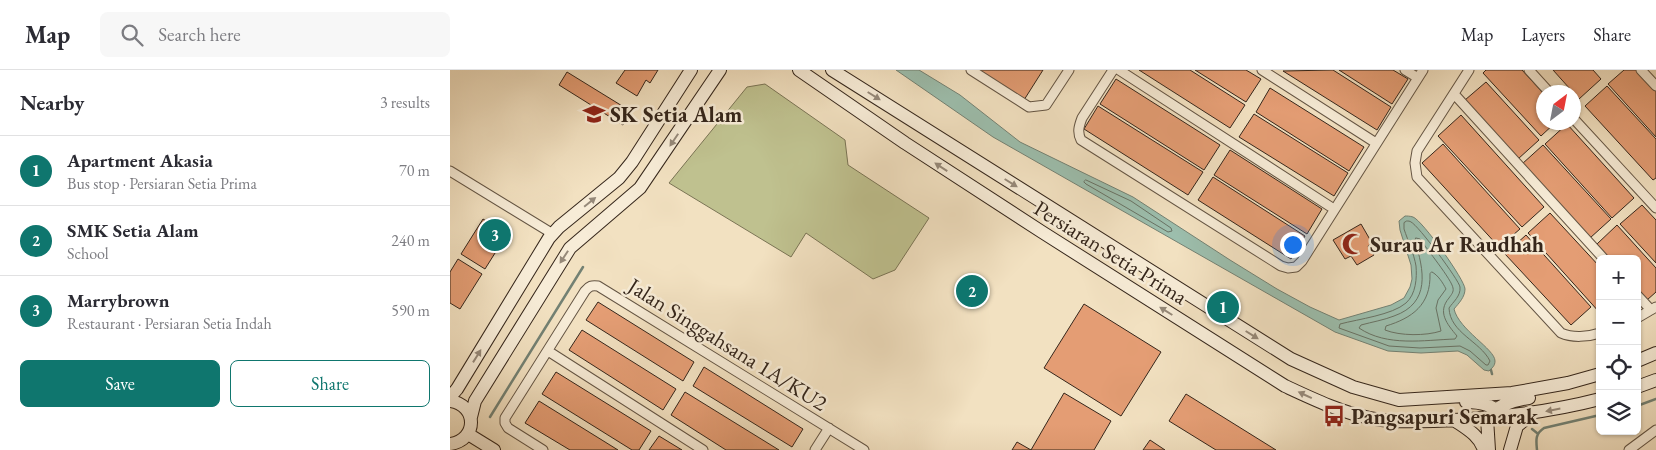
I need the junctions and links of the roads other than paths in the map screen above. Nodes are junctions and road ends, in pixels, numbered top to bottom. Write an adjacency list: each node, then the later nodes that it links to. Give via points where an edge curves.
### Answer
1 (691, 70): 26 (street, one-way to 1, via 619,178)
2 (720, 70): 18 (street)
3 (727, 70): 18 (street)
4 (832, 70): 40 (street, Persiaran Setia Prima, one-way to 40, via 1291,359 1353,387)
5 (971, 70): 6 (street, via 1029,107 1046,105)
6 (1070, 70)
7 (1113, 70): 25 (street, via 1078,126 1081,140 1288,268 1296,267 1302,261)
8 (1119, 70): 25 (street)
9 (1262, 70): 22 (street)
10 (1405, 70): 16 (street)
11 (1423, 70): 16 (street)
12 (1469, 70): 20 (street)
13 (1529, 70): 17 (street)
14 (1641, 70): 19 (street)
15 (799, 71): 46 (street, Persiaran Setia Prima, one-way to 15, via 1408,422 1371,419 1326,405 1285,386 1042,232)
16 (1418, 78): 22 (street)
17 (1543, 85)
18 (710, 86): 45 (street, one-way to 45, via 640,188 570,248 475,401)
19 (1656, 86)
20 (1455, 94): 27 (street); 31 (street, via 1417,151 1417,177 1561,333 1590,336)
21 (1581, 127): 24 (street)
22 (1376, 143): 25 (street)
23 (450, 171): 26 (street)
24 (1656, 208)
25 (1334, 210)
26 (553, 234): 39 (street, one-way to 26)
27 (1600, 255)
28 (1641, 298): 29 (street)
29 (1654, 309): 30 (street)
30 (1641, 316)
31 (1596, 334)
32 (548, 352): 47 (street, Jalan Singgahsana 1A/KU2, via 585,291 591,286 598,286); 52 (street, via 505,418 508,428); 53 (street)
33 (1656, 353): 34 (street)
34 (1641, 360)
35 (1596, 375): 36 (street, Persiaran Setia Prima)
36 (1584, 379): 40 (street, Persiaran Setia Prima, via 1512,393); 43 (street, via 1566,390 1518,400)
37 (1656, 380): 38 (street)
38 (1641, 386)
39 (450, 397)
40 (1399, 400): 43 (street, via 1425,405 1481,402)
41 (1596, 400): 44 (street, Persiaran Setia Prima, one-way to 44)
42 (450, 401): 45 (street, via 458,402)
43 (1496, 414): 44 (street, Persiaran Setia Prima); 46 (street, Persiaran Setia Prima); 57 (street); 58 (street)
44 (1532, 414): 58 (street, via 1517,426)
45 (471, 417): 49 (street)
46 (1454, 420): 56 (street, via 1474,434)
47 (829, 428): 54 (street, Jalan Singgahsana 1A/KU2); 55 (street)
48 (1656, 430): 59 (street)
49 (468, 434): 50 (street, via 462,441); 51 (street)
50 (450, 444)
51 (494, 450)
52 (543, 450)
53 (703, 450)
54 (815, 450)
55 (864, 450)
56 (1484, 450)
57 (1489, 450)
58 (1510, 450)
59 (1629, 450)

